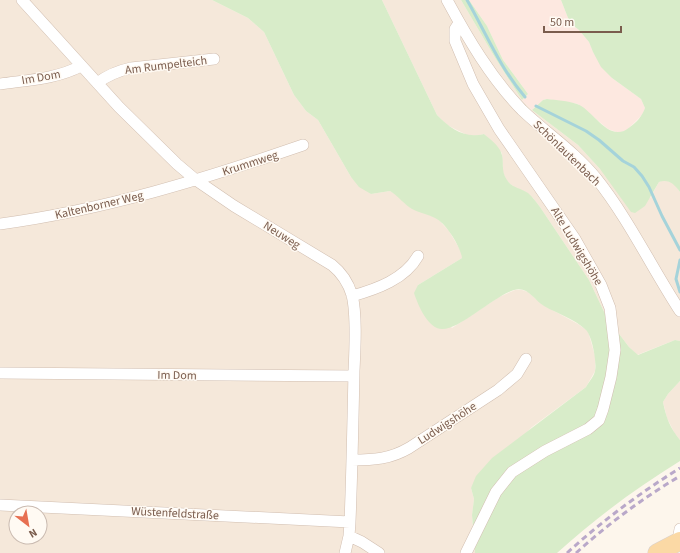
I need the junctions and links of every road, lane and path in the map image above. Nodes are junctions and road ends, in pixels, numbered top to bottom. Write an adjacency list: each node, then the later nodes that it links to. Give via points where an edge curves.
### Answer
1 (22, 0): 5 (street, Neuweg)
2 (447, 0): 3 (street, Schönlautenbach)
3 (459, 22): 13 (street, Schönlautenbach, via 474,49 500,85 522,110 581,162 604,188); 24 (street, Alte Ludwigshöhe, via 455,29 455,41 473,84 499,129 588,260 601,285 612,319 614,350 611,377 599,420 588,429 545,451 512,472 496,492)
4 (214, 58): 7 (street, Am Rumpelteich, via 131,68 110,74)
5 (81, 66): 6 (street, Im Dom, via 58,75); 7 (street, Neuweg)
6 (0, 84)
7 (97, 84): 9 (street, Neuweg, via 152,141)
8 (303, 145): 9 (street, Krummweg)
9 (196, 180): 10 (street, Kaltenborner Weg, via 124,201); 12 (street, Neuweg, via 339,270)
10 (0, 224)
11 (418, 256): 12 (street, via 404,273 378,287)
12 (352, 296): 16 (street, Neuweg)
13 (680, 311)
14 (526, 358): 17 (street, Ludwigshöhe, via 517,374 498,390 397,455)
15 (0, 373): 16 (street, Im Dom)
16 (354, 376): 17 (street, Neuweg)
17 (352, 460): 19 (street, Neuweg)
18 (0, 505): 19 (street, Wüstenfeldstraße)
19 (350, 522): 20 (street, Neuweg)
20 (349, 536): 22 (street, Neuweg); 23 (street)
21 (678, 541): 25 (main road)
22 (345, 553)
23 (379, 553)
24 (466, 553)
25 (657, 553)

